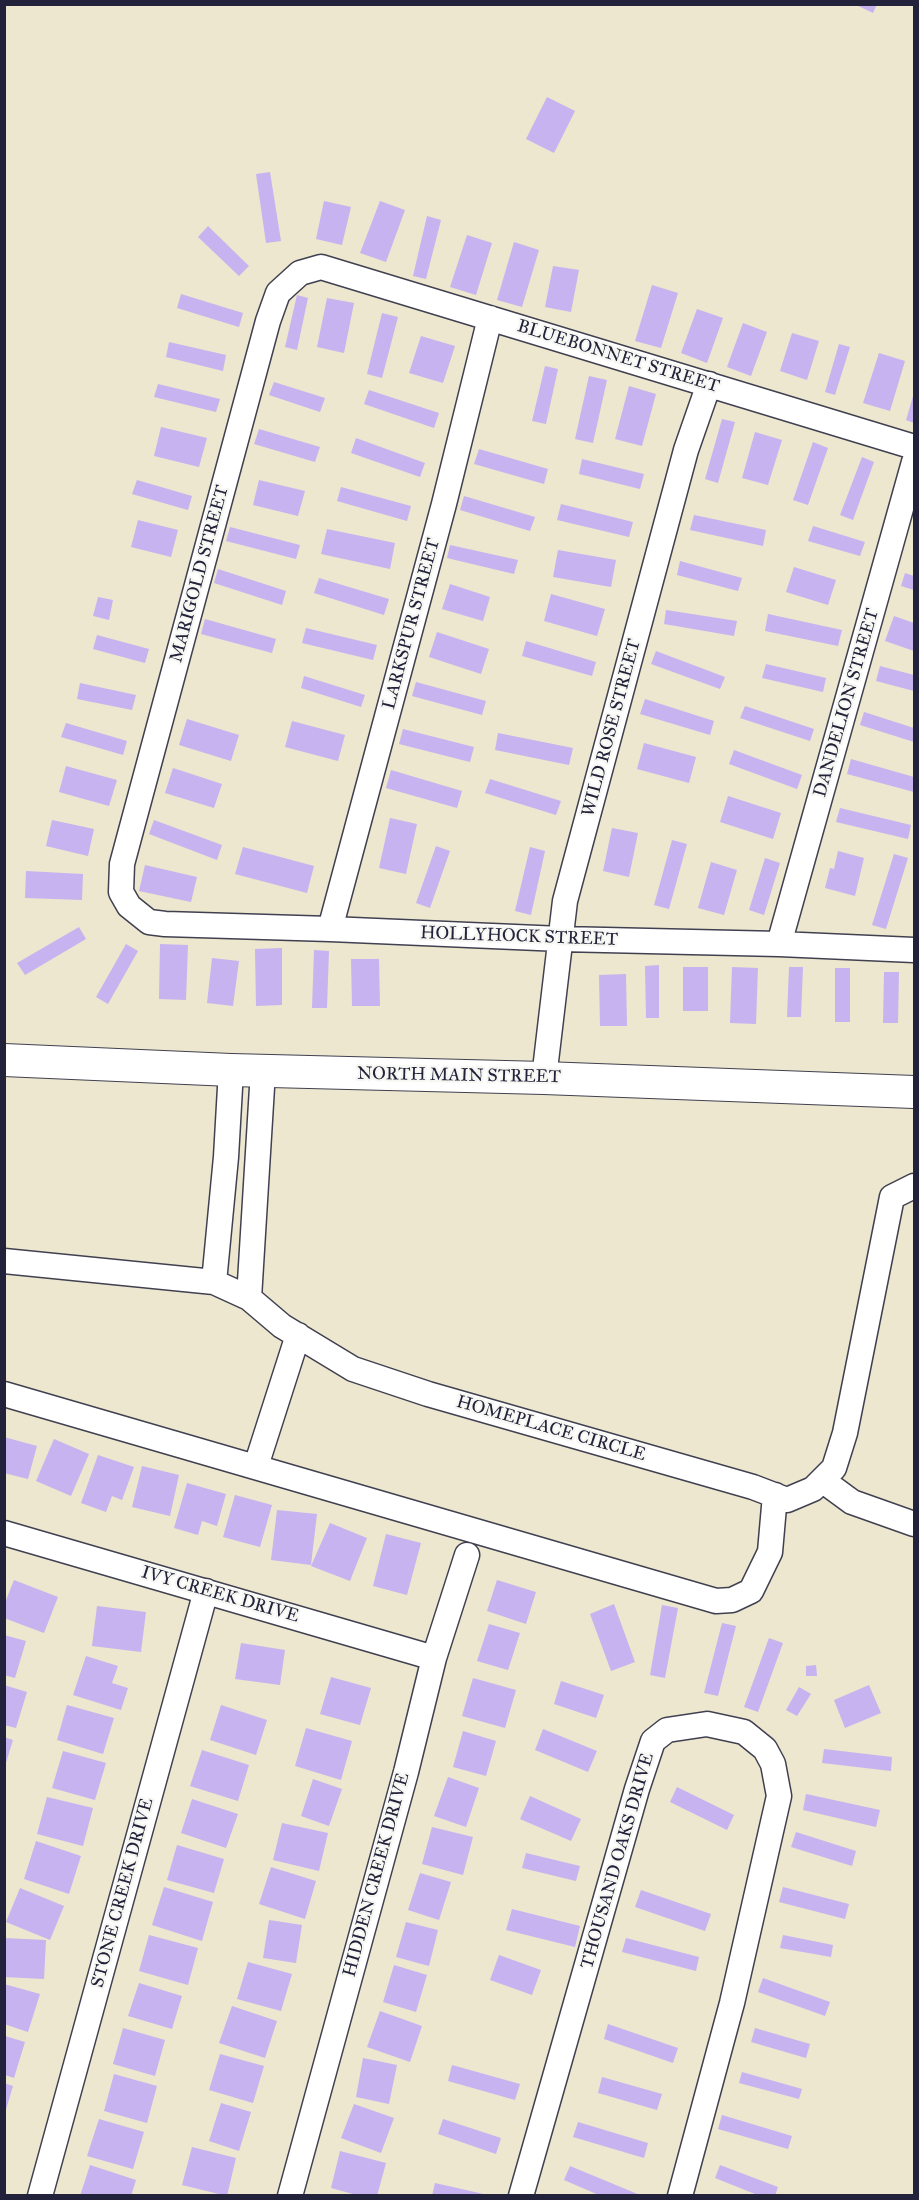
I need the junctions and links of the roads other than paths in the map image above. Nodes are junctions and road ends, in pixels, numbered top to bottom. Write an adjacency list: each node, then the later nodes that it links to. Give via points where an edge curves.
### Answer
1 (321, 267): 2 (street, BLUEBONNET STREET); 6 (street, MARIGOLD STREET, via 300,273 278,292 268,321 122,864 122,892)
2 (490, 318): 3 (street, BLUEBONNET STREET); 7 (street, LARKSPUR STREET)
3 (709, 384): 4 (street, BLUEBONNET STREET); 8 (street, WILD ROSE STREET, via 686,450 568,889)
4 (915, 447)
5 (915, 462): 9 (street, DANDELION STREET)
6 (129, 906): 7 (street, HOLLYHOCK STREET, via 149,921 165,924)
7 (330, 929): 8 (street, HOLLYHOCK STREET)
8 (561, 939): 9 (street, HOLLYHOCK STREET); 14 (street, WILD ROSE STREET)
9 (779, 944): 10 (street, HOLLYHOCK STREET)
10 (915, 950)
11 (4, 1060): 12 (main road, NORTH MAIN STREET)
12 (231, 1070): 13 (main road, NORTH MAIN STREET); 16 (street)
13 (263, 1071): 14 (main road, NORTH MAIN STREET); 18 (street)
14 (544, 1078): 15 (main road, NORTH MAIN STREET)
15 (915, 1092)
16 (224, 1184): 18 (street); 20 (street)
17 (915, 1186): 25 (street, HOMEPLACE CIRCLE, via 892,1197 845,1433 834,1468)
18 (256, 1188): 21 (street)
19 (4, 1261): 20 (street, HOMEPLACE CIRCLE)
20 (214, 1282): 21 (street, HOMEPLACE CIRCLE)
21 (249, 1298): 22 (street, HOMEPLACE CIRCLE)
22 (298, 1335): 24 (street); 26 (street, HOMEPLACE CIRCLE, via 353,1369)
23 (4, 1394): 24 (street)
24 (256, 1466): 26 (street, via 716,1601 732,1600 751,1591 770,1552)
25 (822, 1480): 26 (street, HOMEPLACE CIRCLE, via 813,1489 787,1500); 27 (street, via 852,1502)
26 (776, 1495)
27 (915, 1524)
28 (4, 1533): 30 (street, IVY CREEK DRIVE)
29 (467, 1555): 31 (street, HIDDEN CREEK DRIVE)
30 (206, 1591): 31 (street, IVY CREEK DRIVE); 32 (street, STONE CREEK DRIVE)
31 (434, 1658): 33 (street, HIDDEN CREEK DRIVE)
32 (40, 2196)
33 (290, 2196)
34 (521, 2196): 35 (street, THOUSAND OAKS DRIVE, via 653,1742 667,1730 707,1724 744,1732 765,1749 773,1764 779,1796 732,2003)
35 (680, 2196)

